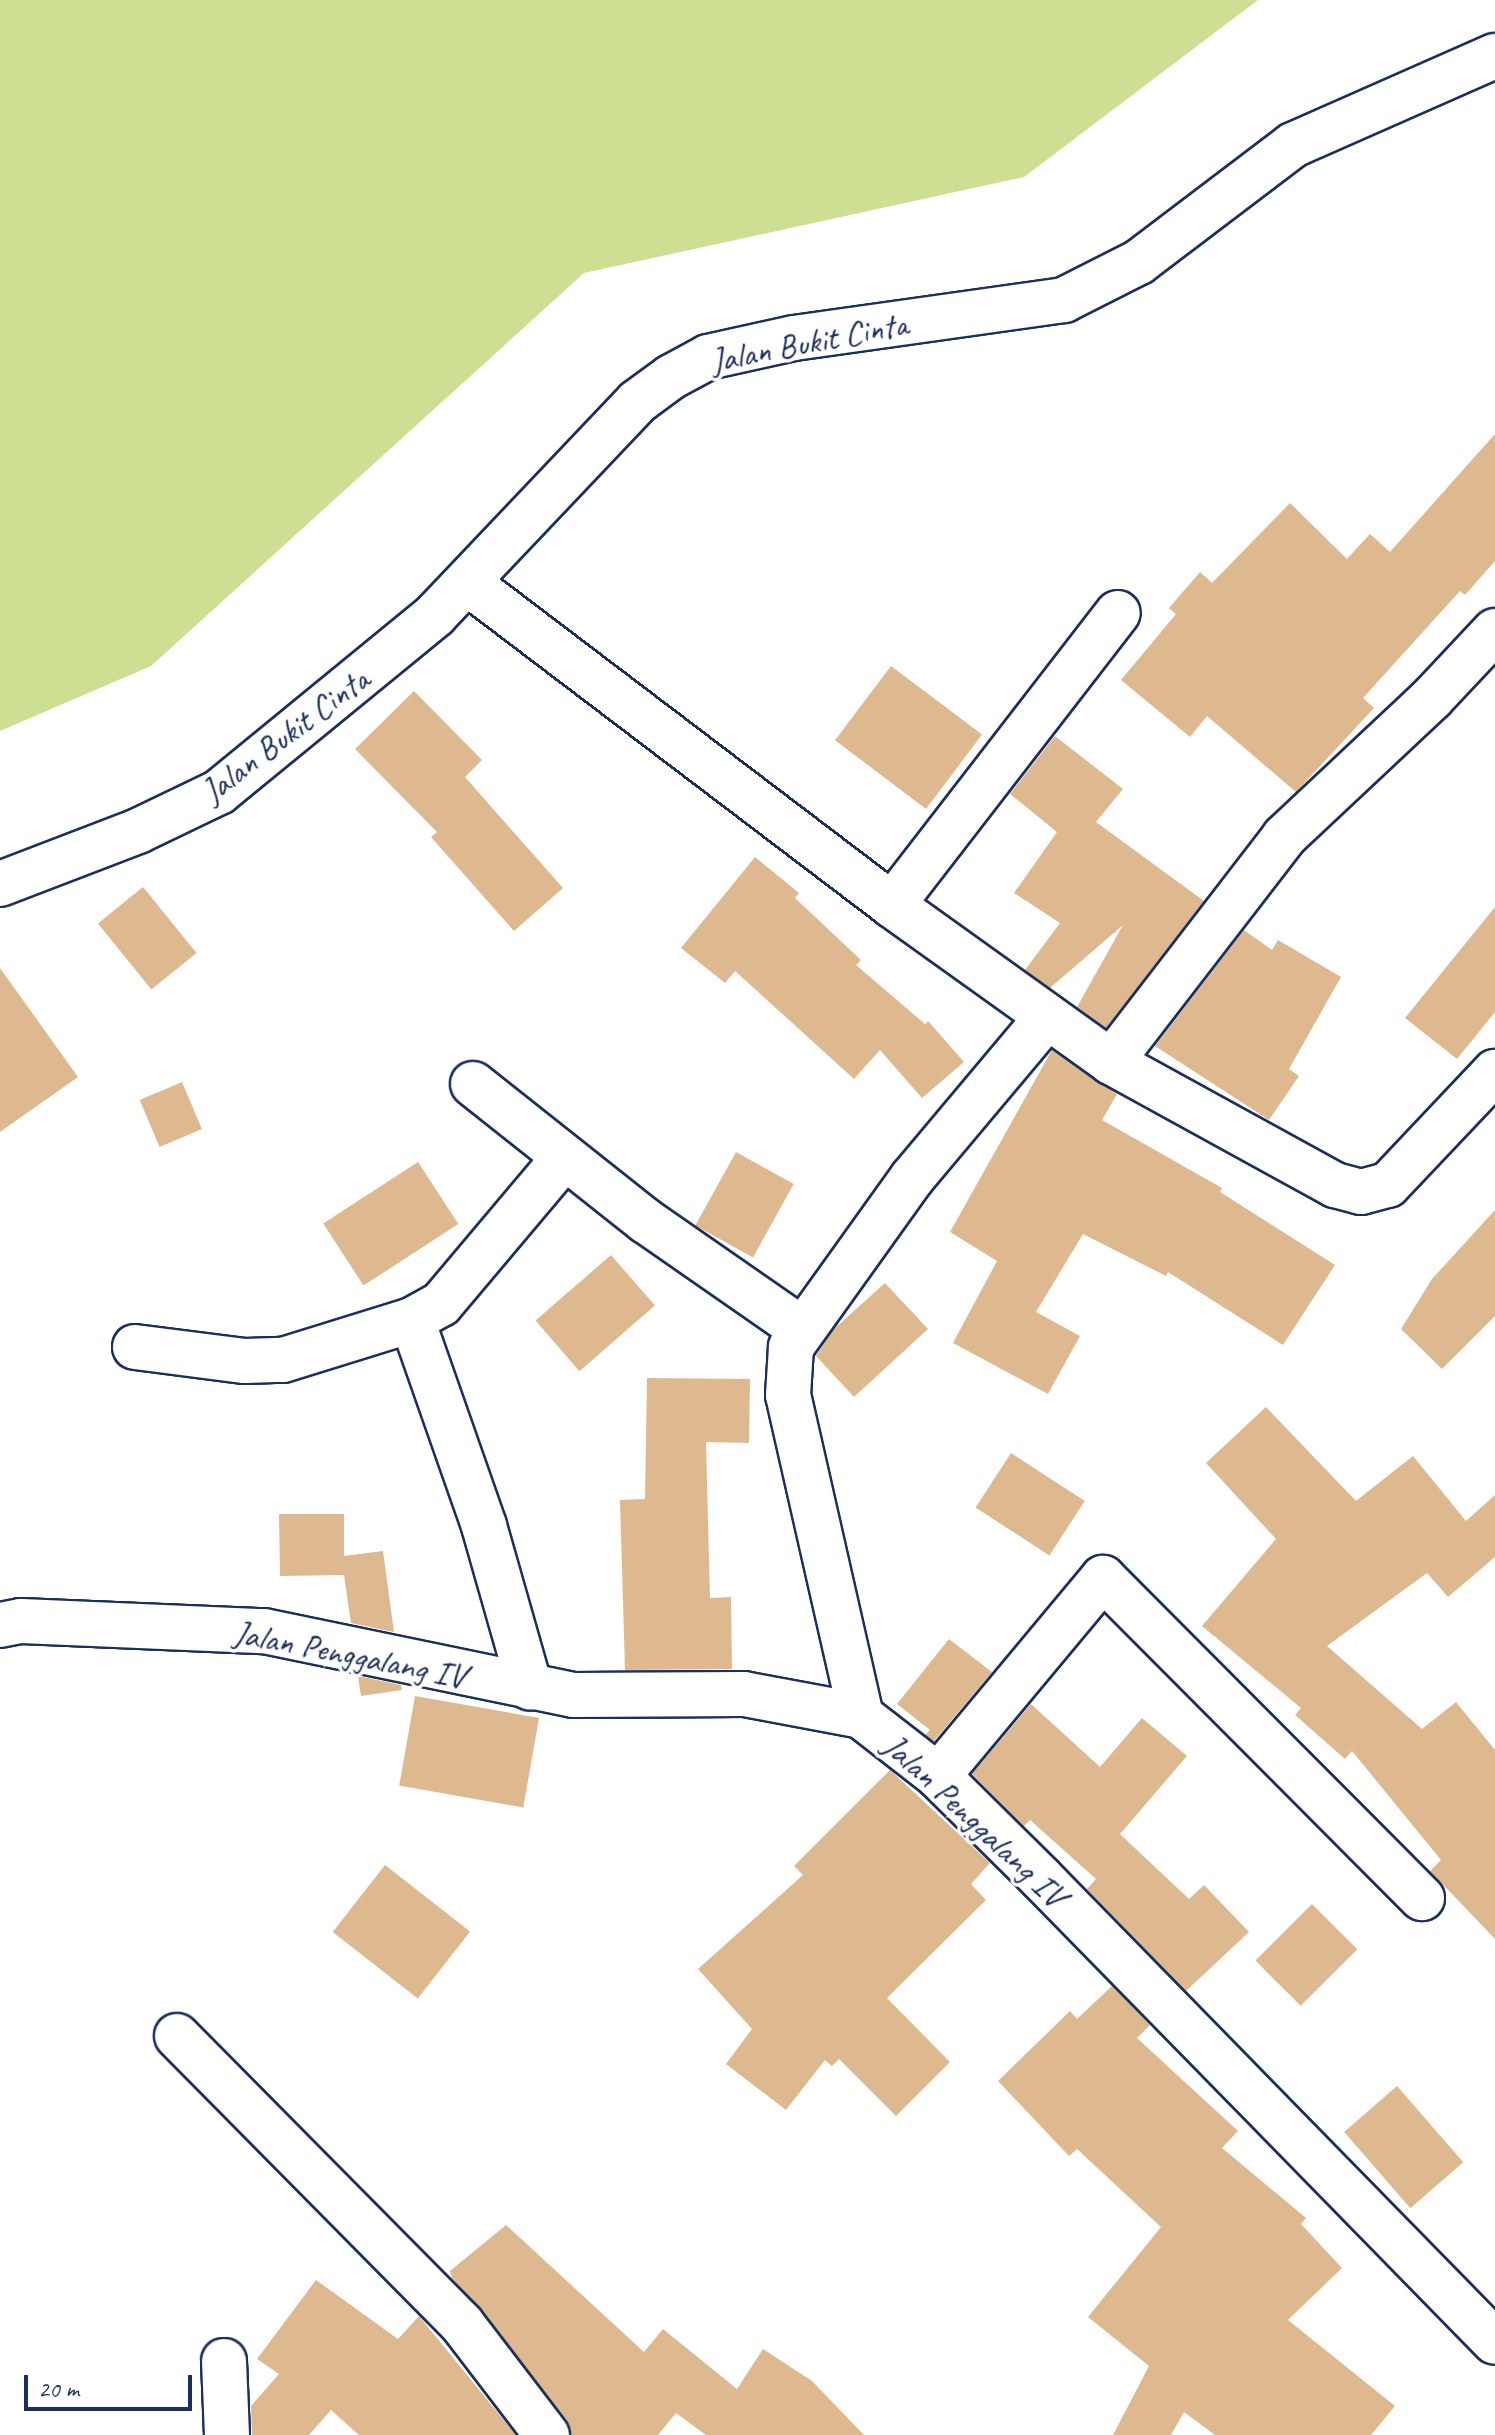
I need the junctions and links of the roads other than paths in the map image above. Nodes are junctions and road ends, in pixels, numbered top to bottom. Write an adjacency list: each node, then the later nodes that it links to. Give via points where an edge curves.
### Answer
1 (1495, 56): 2 (street, Jalan Bukit Cinta, via 1293,145 1139,262 1064,300 794,338 708,357 637,402)
2 (468, 583): 5 (street, Jalan Bukit Cinta, via 299,732 219,792 138,831); 6 (street)
3 (1118, 613): 6 (street)
4 (1495, 631): 8 (street, via 1284,837)
5 (0, 884)
6 (892, 905): 7 (street)
7 (1047, 1017): 8 (street); 13 (street, via 912,1178)
8 (1111, 1062): 9 (street, via 1335,1185 1361,1192 1388,1185)
9 (1495, 1072)
10 (473, 1084): 11 (street)
11 (565, 1157): 12 (street, via 441,1304); 13 (street)
12 (412, 1320): 14 (street, via 283,1360 245,1361); 16 (street, via 484,1526)
13 (800, 1328): 17 (street, via 791,1347 788,1395)
14 (135, 1347)
15 (0, 1625): 16 (street, Jalan Penggalang IV, via 21,1621 264,1631)
16 (530, 1688): 17 (street, Jalan Penggalang IV, via 573,1695 744,1694)
17 (861, 1716): 18 (street, Jalan Penggalang IV)
18 (938, 1776): 19 (street, via 1103,1578); 21 (street, Jalan Penggalang IV)
19 (1422, 1898)
20 (177, 2036): 24 (street, via 462,2324)
21 (1495, 2342)
22 (224, 2361): 23 (street)
23 (227, 2435)
24 (547, 2435)

